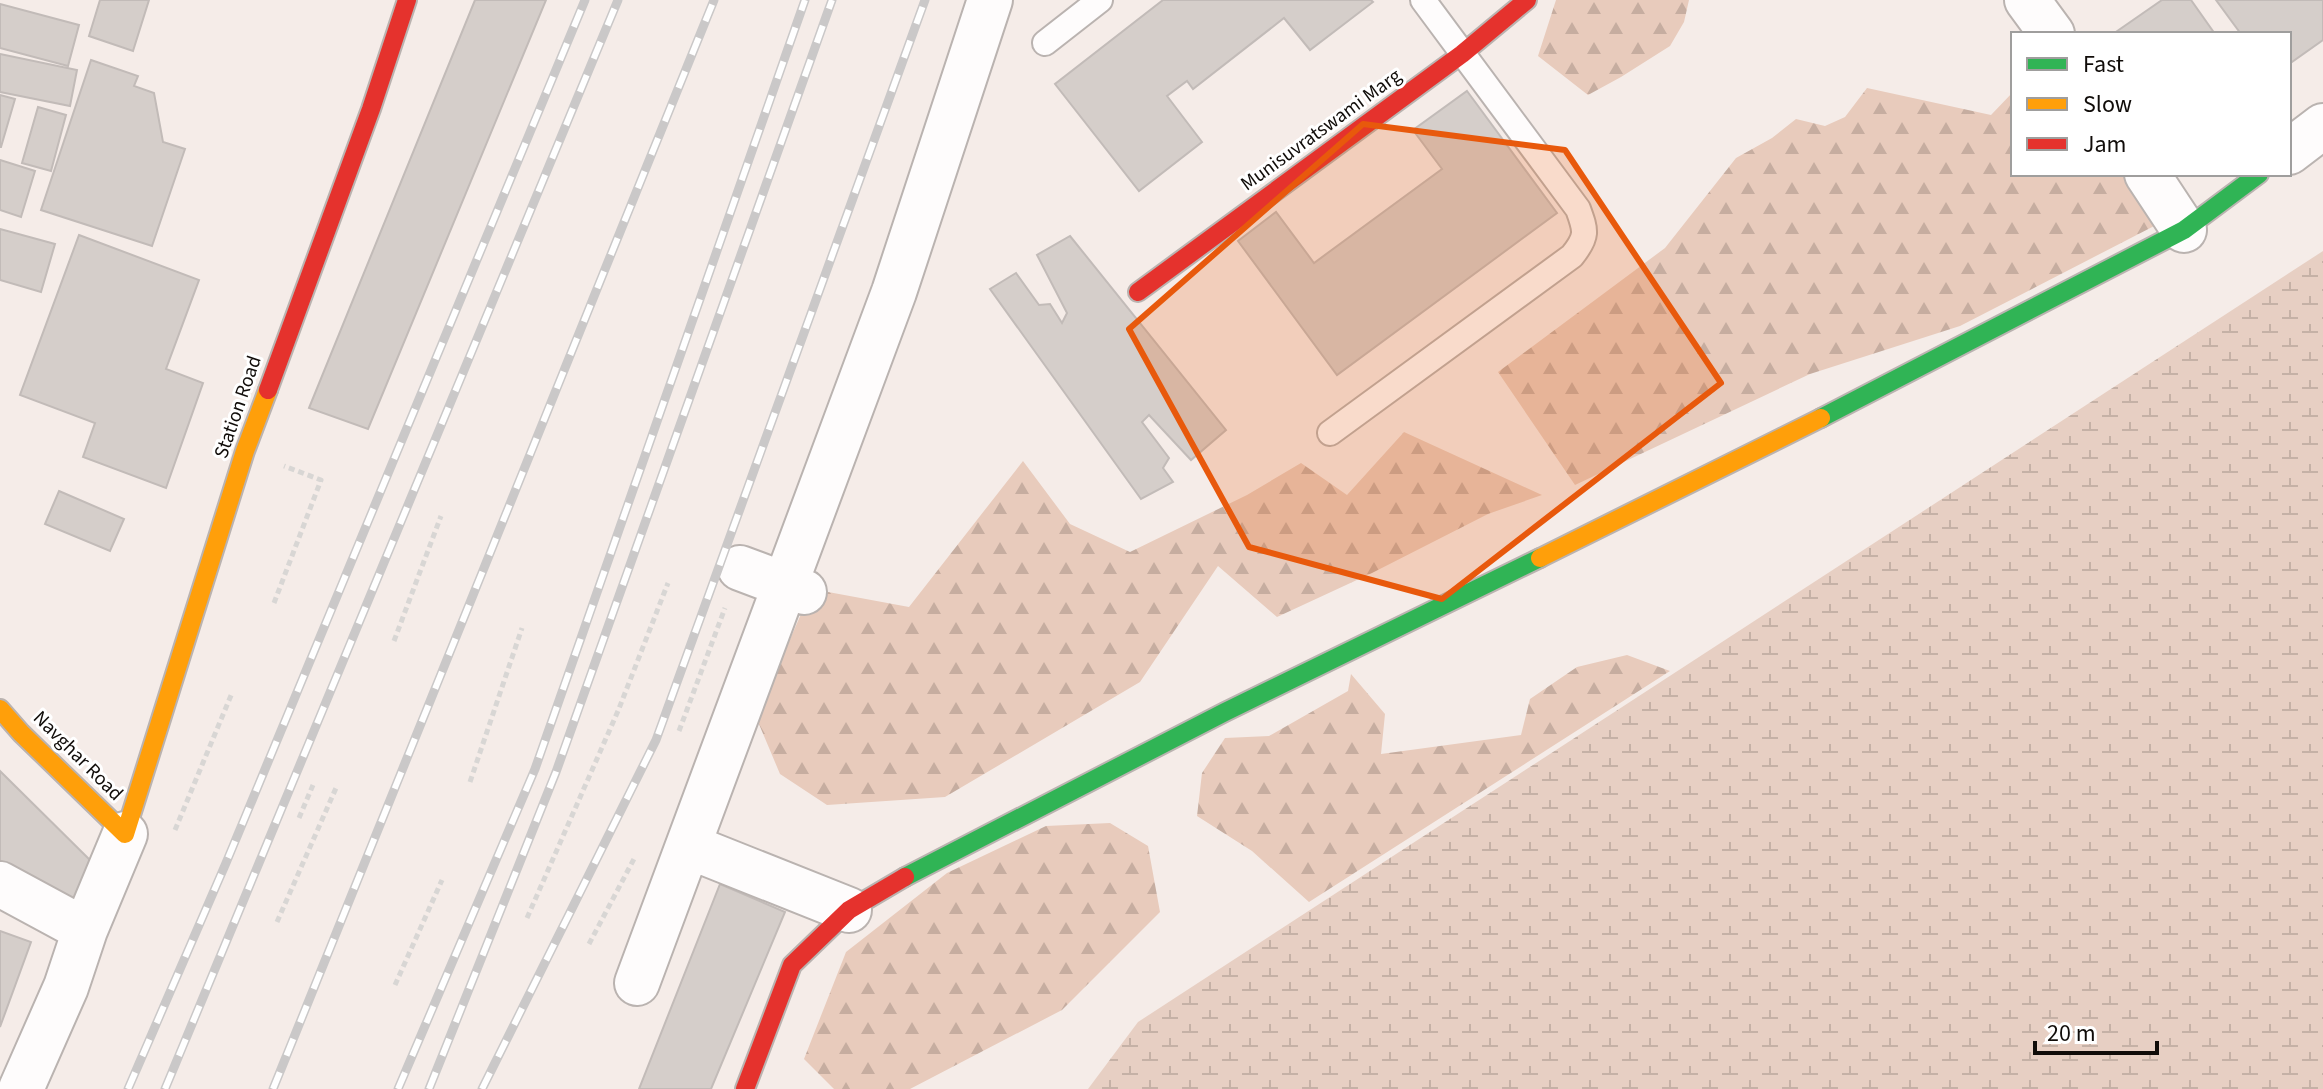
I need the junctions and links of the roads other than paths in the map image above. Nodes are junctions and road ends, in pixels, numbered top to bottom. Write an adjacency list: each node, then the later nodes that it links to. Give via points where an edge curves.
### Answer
1 (406, 0): 20 (street, Station Road, via 245,451)
2 (990, 0): 18 (street, via 946,106 894,292)
3 (1100, 0): 8 (lane)
4 (1423, 0): 9 (lane)
5 (1527, 0): 9 (street, Munisuvratswami Marg)
6 (2027, 0): 7 (street)
7 (2051, 32)
8 (1045, 43)
9 (1462, 54): 15 (street, Munisuvratswami Marg); 16 (lane, via 1578,209 1585,229 1583,243)
10 (2323, 126): 11 (street)
11 (2291, 150)
12 (2148, 176): 14 (street)
13 (2256, 176): 14 (street)
14 (2184, 230): 23 (street, via 1820,419 1225,712)
15 (1138, 292)
16 (1330, 433)
17 (740, 568): 18 (street)
18 (794, 589): 21 (street)
19 (0, 709): 20 (street, Navghar Road)
20 (125, 834): 24 (street)
21 (688, 846): 23 (street); 25 (street)
22 (0, 884): 24 (street)
23 (849, 910): 27 (street, via 792,965)
24 (85, 930): 26 (street)
25 (637, 983)
26 (21, 1089)
27 (745, 1089)

